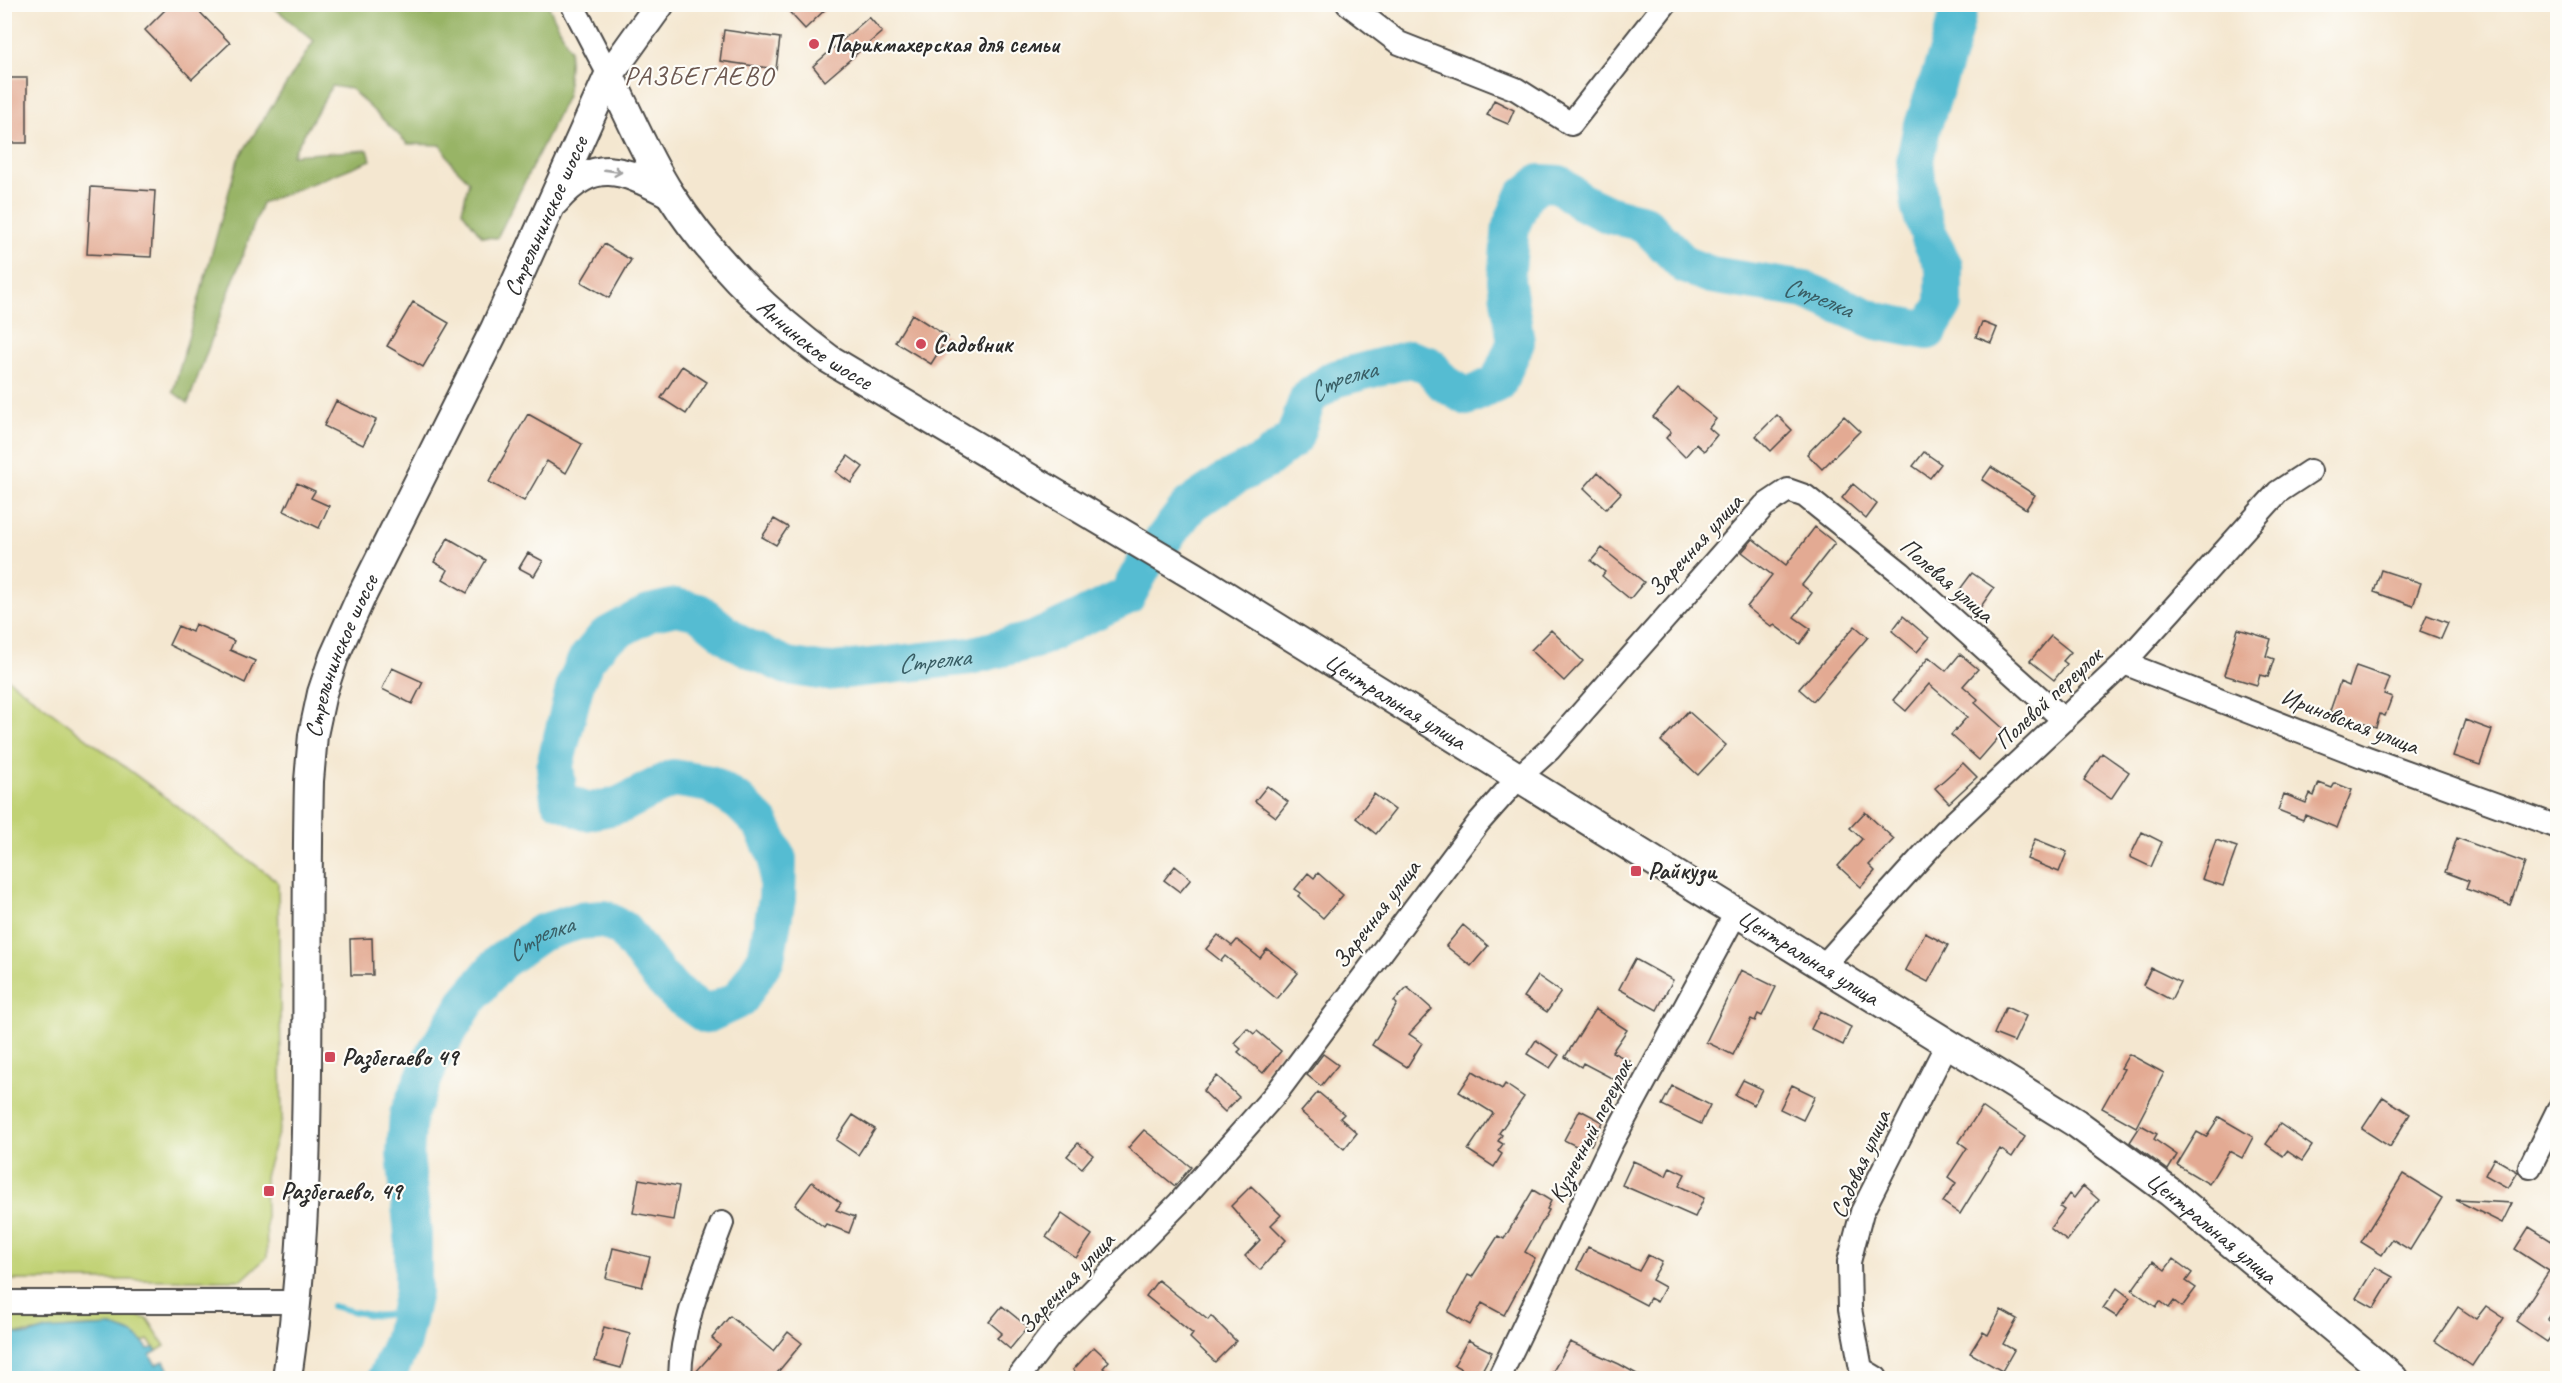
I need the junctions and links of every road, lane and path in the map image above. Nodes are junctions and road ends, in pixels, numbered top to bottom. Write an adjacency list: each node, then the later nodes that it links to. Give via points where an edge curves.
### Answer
1 (572, 4): 5 (street)
2 (660, 4): 5 (main road, Стрельнинское шоссе)
3 (1348, 4): 4 (street, via 1399,43 1516,89 1571,124)
4 (1665, 4)
5 (609, 75): 6 (main road, Аннинское шоссе); 7 (main road, Стрельнинское шоссе)
6 (669, 193): 7 (main road, one-way to 6, via 567,187 586,174 605,169 623,172); 10 (main road, Аннинское шоссе, via 727,269 795,334 874,388)
7 (548, 209): 22 (main road, Стрельнинское шоссе, via 495,329 360,599 322,693 309,781 306,1090)
8 (2310, 471): 11 (street, Полевой переулок, via 2278,492)
9 (1788, 490): 12 (street, Полевая улица, via 1805,496 1901,573); 13 (street, Заречная улица, via 1764,506 1550,749)
10 (1194, 576): 13 (main road, Центральная улица)
11 (2124, 663): 12 (street, Полевой переулок); 14 (street, Ириновская улица)
12 (2064, 720): 16 (street, Полевой переулок, via 1944,832)
13 (1519, 777): 15 (main road, Центральная улица); 26 (street, Заречная улица, via 1479,822 1278,1091 1179,1203 1056,1328)
14 (2558, 828)
15 (1737, 911): 16 (main road, Центральная улица); 27 (street, Кузнечный переулок, via 1612,1142)
16 (1823, 966): 17 (main road, Центральная улица)
17 (1948, 1042): 23 (street, Садовая улица, via 1860,1222 1849,1262 1850,1309); 28 (main road, Центральная улица, via 2076,1123 2170,1192)
18 (2558, 1110): 19 (street)
19 (2530, 1167)
20 (722, 1222): 25 (street, via 687,1319)
21 (4, 1302): 22 (street)
22 (298, 1302): 24 (main road, Стрельнинское шоссе)
23 (1864, 1375)
24 (288, 1378)
25 (680, 1378)
26 (1018, 1378)
27 (1499, 1378)
28 (2393, 1378)

